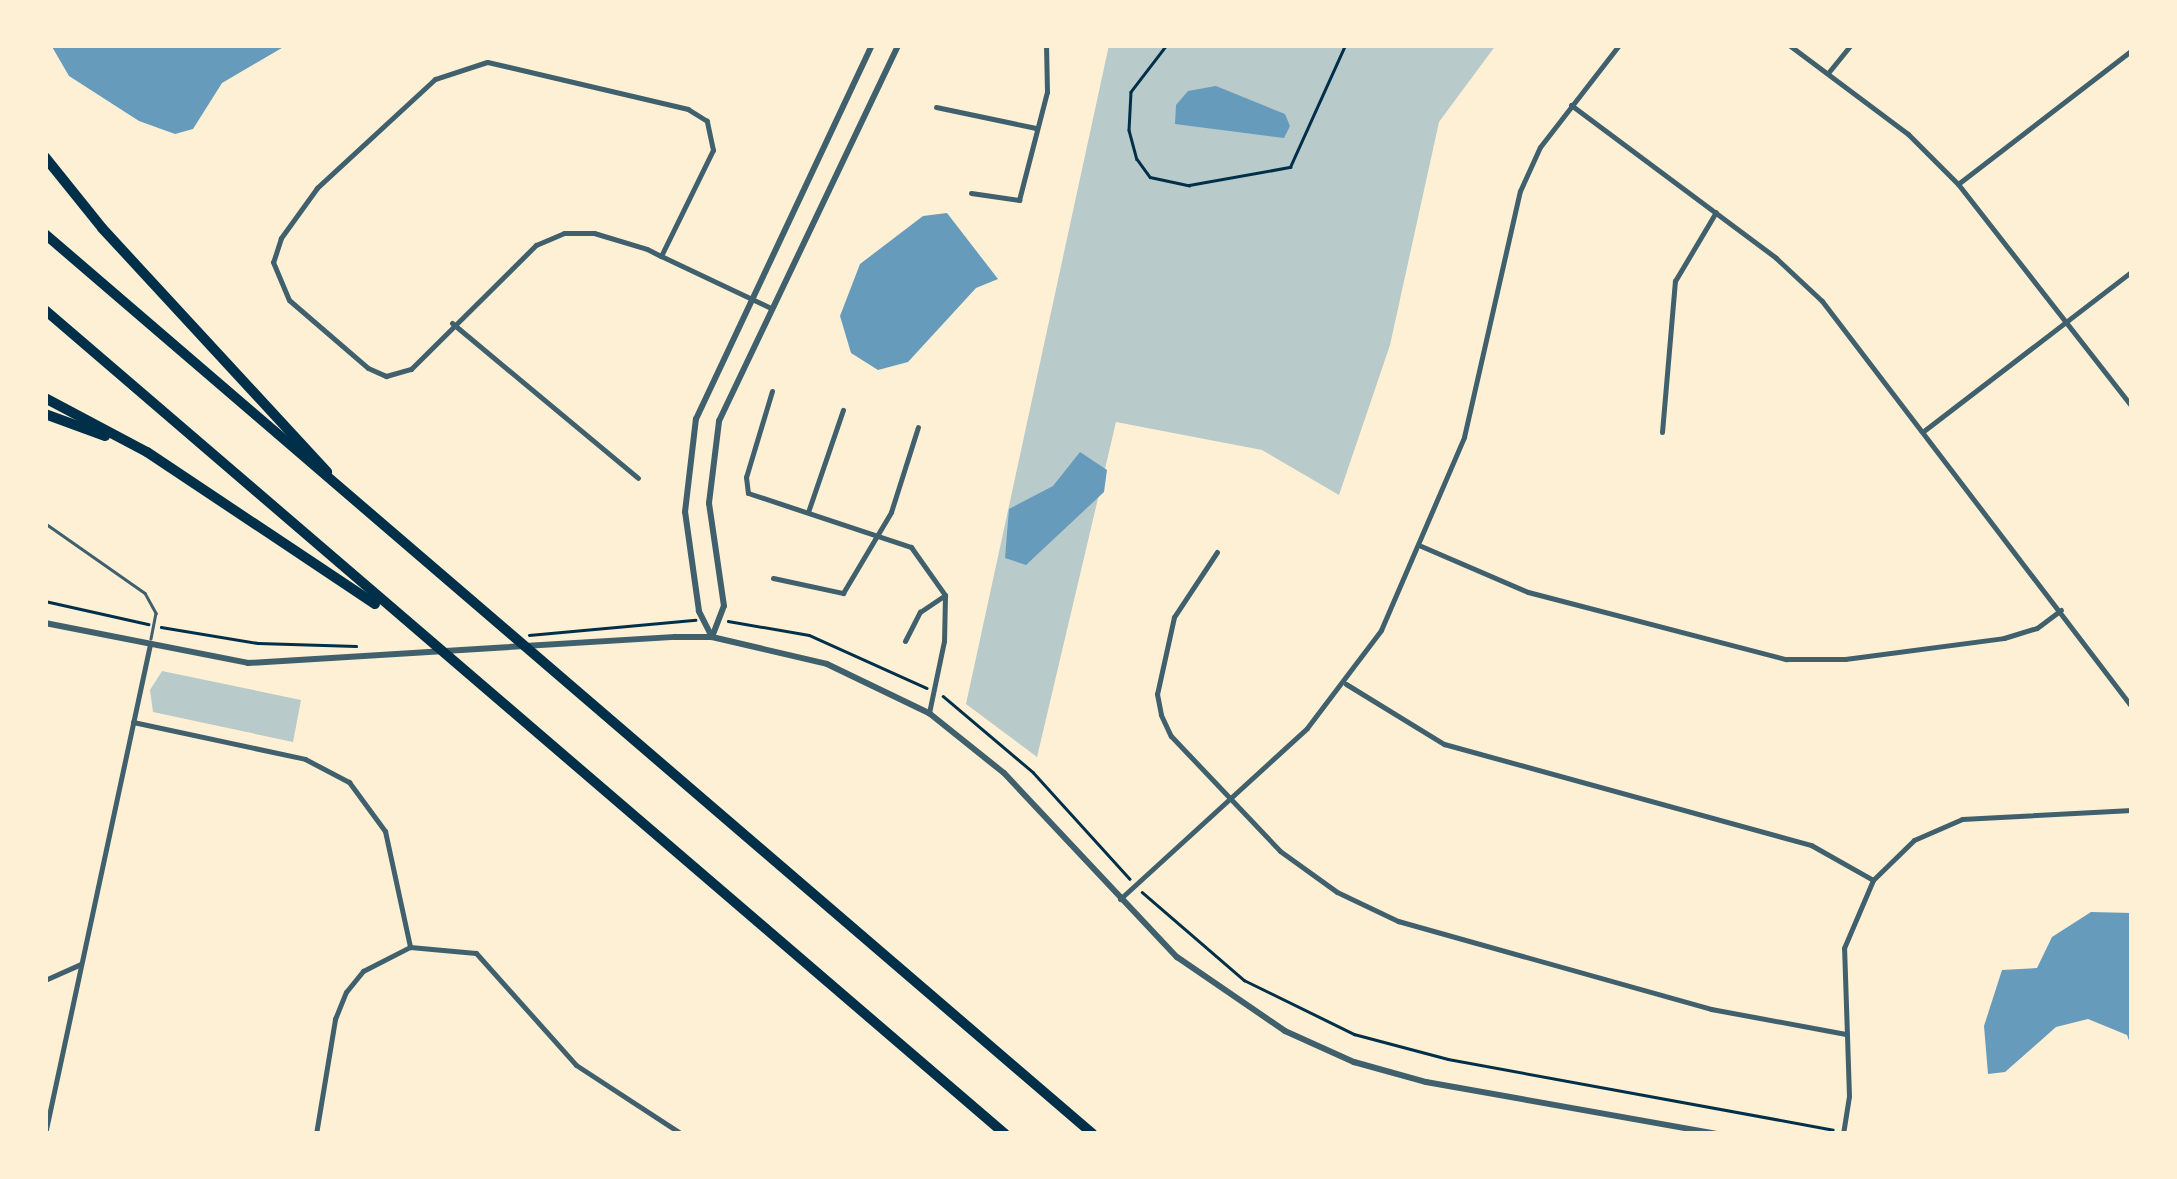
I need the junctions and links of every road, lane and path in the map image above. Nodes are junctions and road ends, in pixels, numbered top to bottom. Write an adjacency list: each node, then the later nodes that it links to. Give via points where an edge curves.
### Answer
1 (872, 45): 21 (street)
2 (898, 45): 22 (street)
3 (1046, 45): 13 (street, via 1051,59)
4 (1167, 45): 5 (path, via 1132,92 1129,130 1136,160 1150,177 1189,185 1290,167)
5 (1345, 45)
6 (1619, 45): 11 (street)
7 (1789, 45): 10 (street)
8 (1850, 45): 10 (street)
9 (2132, 50): 15 (street)
10 (1828, 73): 15 (street, via 1908,134)
11 (1571, 105): 17 (street); 40 (street, via 1520,191 1464,437)
12 (936, 107): 13 (street)
13 (1036, 128): 16 (street, via 1019,200)
14 (45, 157): 36 (highway, via 102,228)
15 (1958, 184): 24 (street)
16 (971, 193)
17 (1716, 212): 32 (street, via 1822,302); 33 (street, via 1675,282)
18 (45, 234): 36 (highway)
19 (661, 256): 21 (street); 25 (street, via 594,232 554,236); 25 (street, via 713,150 702,116 510,64 455,68 426,86 308,196 273,262 289,300 380,375 412,369)
20 (2132, 271): 24 (street)
21 (750, 298): 22 (street); 46 (street, via 703,400 686,465 685,512)
22 (771, 308): 47 (street, via 738,374 711,460 709,503 724,606)
23 (45, 310): 50 (highway)
24 (2066, 322): 28 (street); 32 (street)
25 (452, 323): 35 (street)
26 (772, 391): 37 (street, via 748,493)
27 (45, 398): 34 (highway)
28 (2132, 407)
29 (842, 410): 37 (street)
30 (45, 414): 34 (highway)
31 (918, 427): 39 (street)
32 (1925, 430): 45 (street)
33 (1662, 432)
34 (146, 452): 50 (highway)
35 (638, 478)
36 (361, 509): 75 (highway)
37 (808, 512): 39 (street)
38 (45, 524): 49 (lane, via 145,593 156,614)
39 (880, 533): 42 (street, via 843,593); 43 (street, via 910,547)
40 (1422, 546): 45 (street, via 1528,592 1786,659 1845,659 2004,638 2037,628); 56 (street)
41 (1218, 552): 61 (street, via 1174,617 1158,694 1171,736)
42 (773, 578)
43 (945, 595): 53 (street, via 920,612); 57 (street)
44 (45, 602): 49 (path)
45 (2062, 609): 58 (street)
46 (704, 620): 51 (path); 52 (street)
47 (718, 621): 52 (street); 57 (path, via 809,635)
48 (45, 623): 54 (street)
49 (154, 626): 54 (lane); 55 (path)
50 (410, 628): 74 (highway)
51 (515, 636)
52 (712, 637): 54 (street, via 328,662 248,663); 59 (street, via 827,664)
53 (905, 640)
54 (150, 646): 60 (street)
55 (359, 646)
56 (1346, 684): 61 (street); 63 (street, via 1444,744 1811,845)
57 (934, 691): 59 (street); 64 (path, via 1033,772)
58 (2132, 707)
59 (929, 712): 65 (street, via 1004,773)
60 (133, 722): 66 (street, via 305,759 348,782 384,831); 67 (street)
61 (1229, 800): 64 (street); 69 (street, via 1294,862 1336,892 1398,921 1711,1009)
62 (2132, 810): 63 (street, via 1962,818 1914,840)
63 (1872, 880): 69 (street, via 1844,948)
64 (1135, 885): 65 (street); 70 (path, via 1244,980 1354,1034 1448,1059)
65 (1120, 899): 76 (street, via 1229,998 1354,1062 1426,1082)
66 (410, 946): 72 (street, via 363,971 346,992 334,1019); 73 (street, via 476,952 576,1065)
67 (81, 964): 68 (street); 71 (street)
68 (45, 980)
69 (1846, 1034): 70 (street)
70 (1843, 1133)
71 (45, 1134)
72 (316, 1134)
73 (682, 1134)
74 (1005, 1134)
75 (1093, 1134)
76 (1718, 1134)

